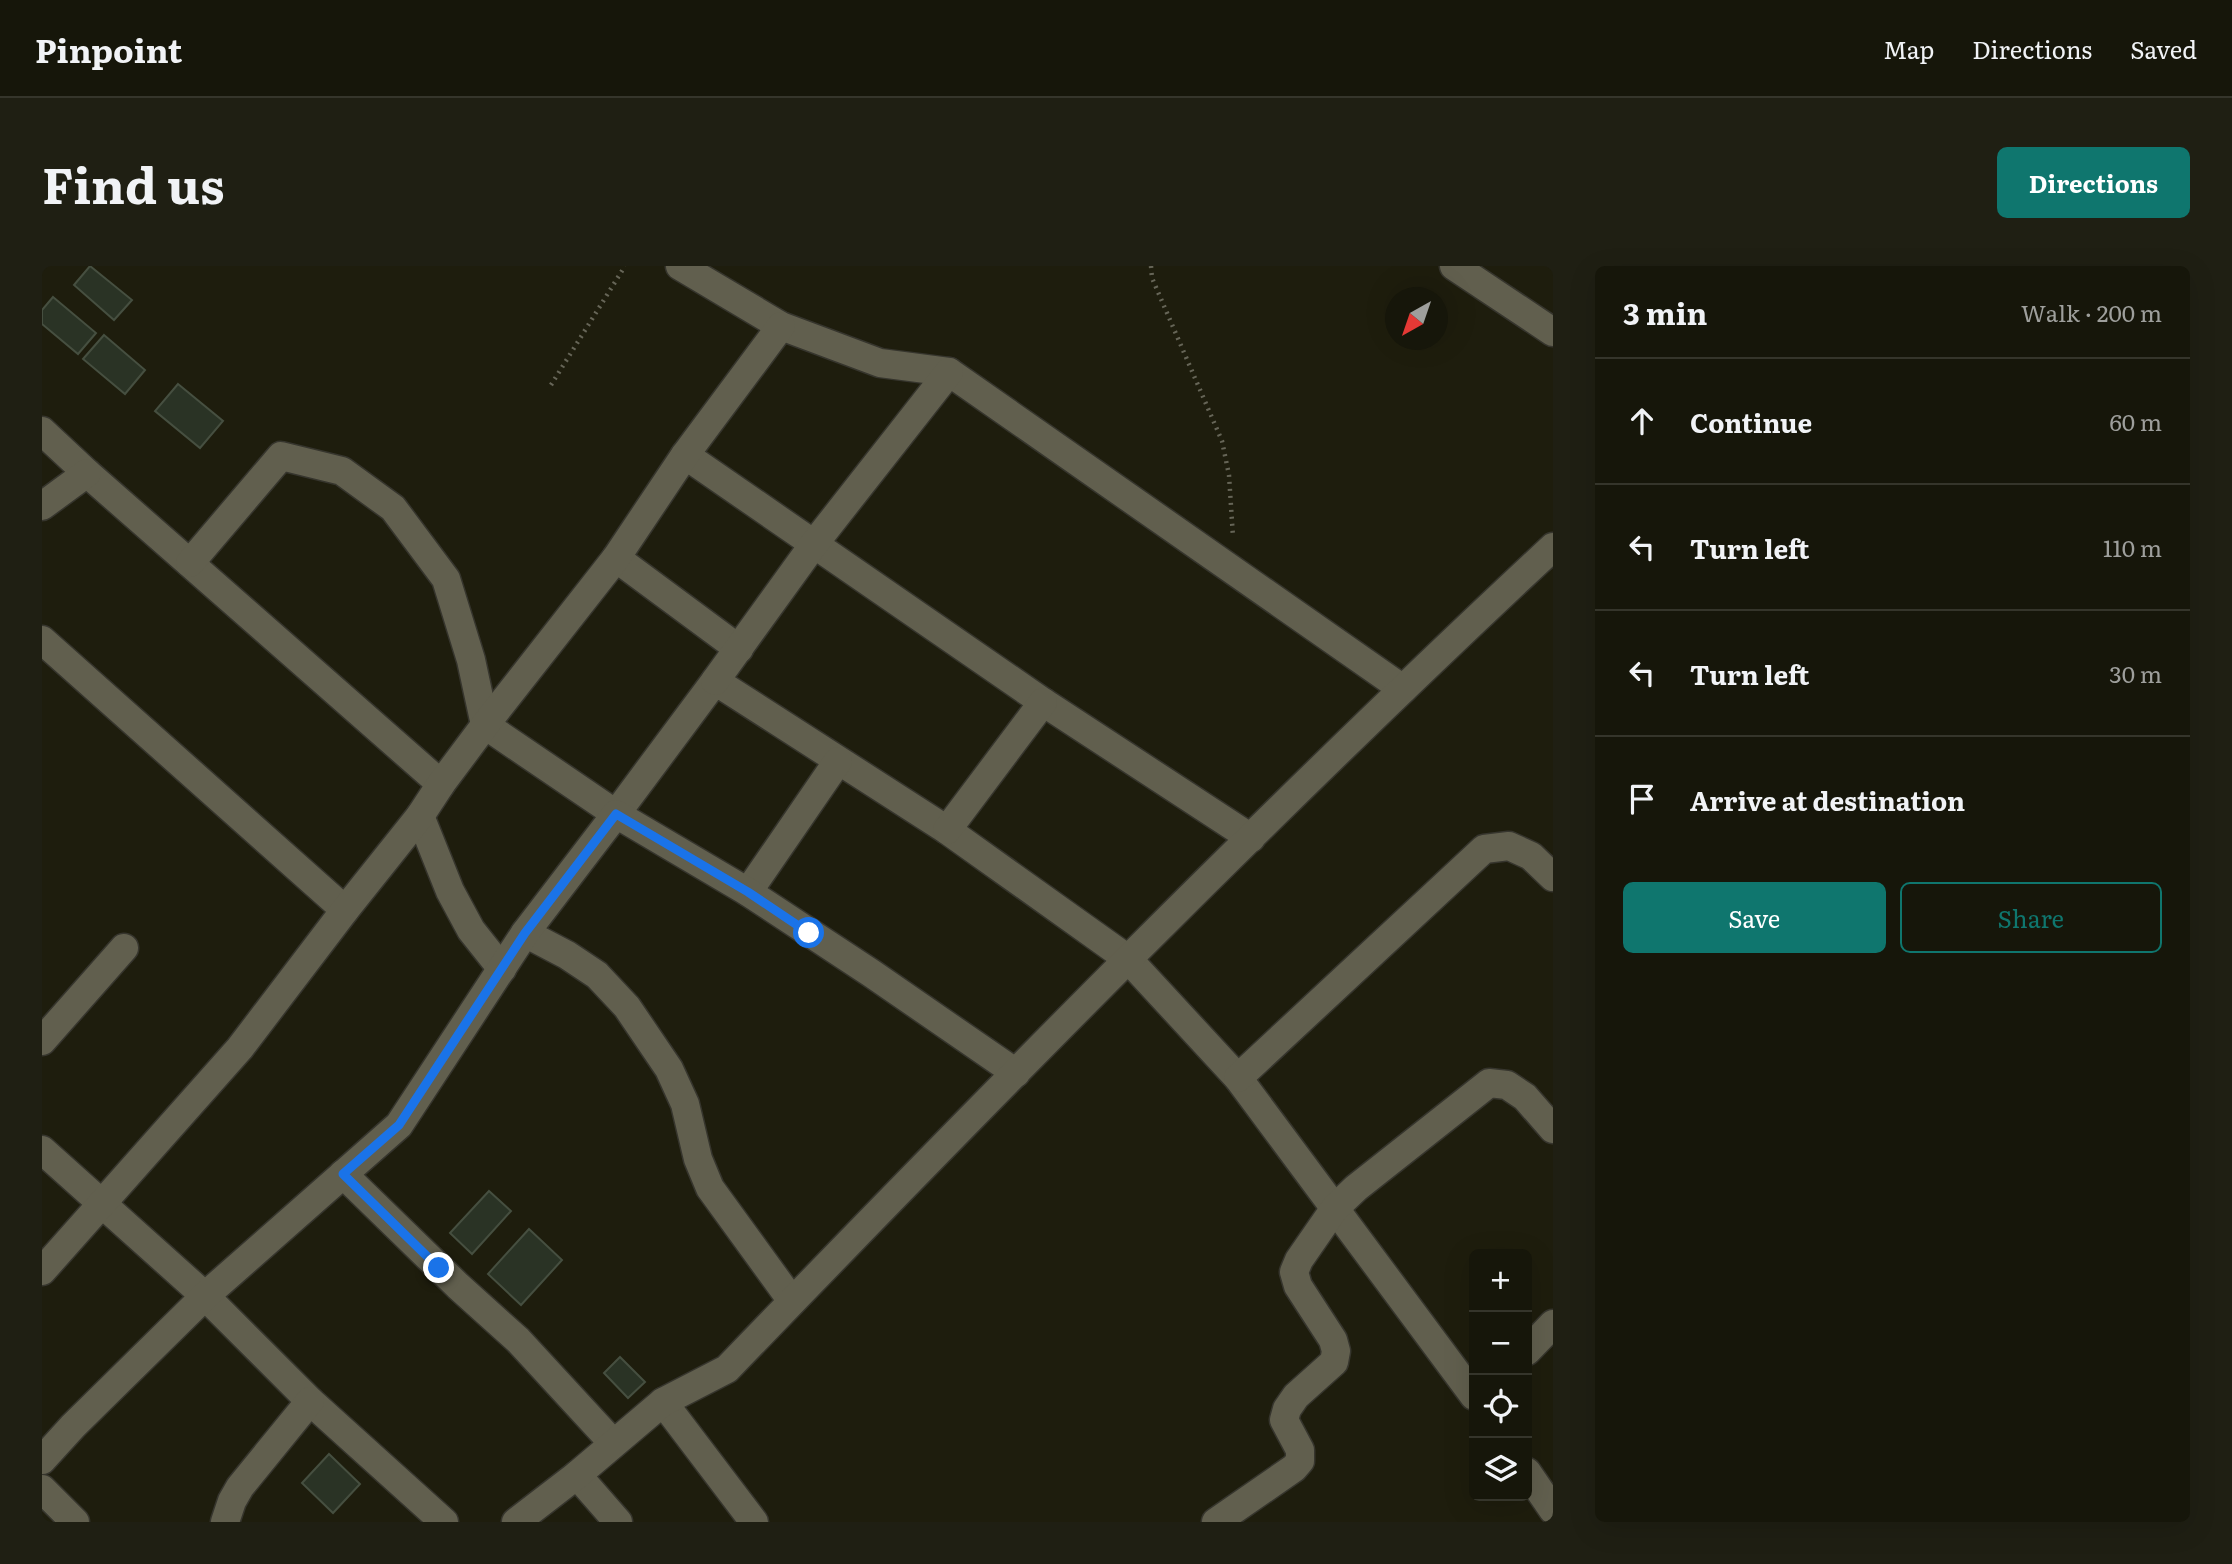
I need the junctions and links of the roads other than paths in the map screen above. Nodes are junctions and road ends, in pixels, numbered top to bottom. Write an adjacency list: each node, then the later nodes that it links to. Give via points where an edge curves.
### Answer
1 (680, 266): 3 (street)
2 (1454, 266): 4 (street)
3 (781, 326): 5 (street, via 880,363); 7 (street)
4 (1553, 332)
5 (949, 372): 10 (street); 17 (street)
6 (42, 431): 8 (street)
7 (685, 455): 10 (street); 12 (street)
8 (87, 473): 9 (street); 13 (street)
9 (42, 506)
10 (814, 544): 15 (street); 18 (street)
11 (1553, 547): 17 (street)
12 (617, 558): 15 (street); 19 (street)
13 (190, 563): 19 (street, via 281,456 342,471 393,508 446,579); 21 (street)
14 (42, 640): 28 (street)
15 (739, 649): 16 (street)
16 (715, 681): 20 (street); 22 (street)
17 (1404, 689): 25 (street)
18 (1042, 702): 24 (street); 25 (street)
19 (485, 725): 21 (street); 22 (street)
20 (838, 761): 24 (street); 27 (street)
21 (441, 784): 23 (street)
22 (616, 814): 27 (street); 29 (street)
23 (420, 816): 28 (street); 32 (street, via 450,891 471,930)
24 (947, 830): 31 (street)
25 (1251, 838): 31 (street)
26 (1553, 877): 35 (street, via 1531,856 1509,846 1484,849)
27 (748, 892): 34 (street)
28 (345, 911): 39 (street, via 240,1048)
29 (525, 933): 32 (street); 43 (street, via 597,975 627,1007 669,1069 685,1104 710,1188)
30 (124, 947): 33 (street)
31 (1128, 959): 34 (street); 35 (street)
32 (502, 969): 38 (street, via 399,1125)
33 (42, 1041)
34 (1016, 1073): 43 (street)
35 (1238, 1078): 40 (street)
36 (1553, 1129): 40 (street, via 1525,1097 1507,1085 1489,1083)
37 (42, 1150): 39 (street)
38 (343, 1174): 42 (street); 49 (street, via 518,1340)
39 (101, 1204): 41 (street); 42 (street)
40 (1335, 1208): 46 (street); 61 (street, via 1294,1272 1336,1351 1334,1362 1287,1409 1284,1420 1300,1450 1300,1461)
41 (42, 1271)
42 (205, 1296): 47 (street); 50 (street)
43 (792, 1301): 48 (street, via 727,1369)
44 (1553, 1324): 45 (street)
45 (1532, 1346)
46 (1469, 1389)
47 (310, 1401): 56 (street, via 240,1488); 57 (street)
48 (663, 1402): 49 (street); 60 (street)
49 (613, 1443): 51 (street)
50 (42, 1460)
51 (577, 1475): 58 (street); 59 (street)
52 (1532, 1479): 54 (street)
53 (44, 1494): 55 (street)
54 (1553, 1510)
55 (75, 1522)
56 (225, 1522)
57 (444, 1522)
58 (516, 1522)
59 (618, 1522)
60 (754, 1522)
61 (1216, 1522)

